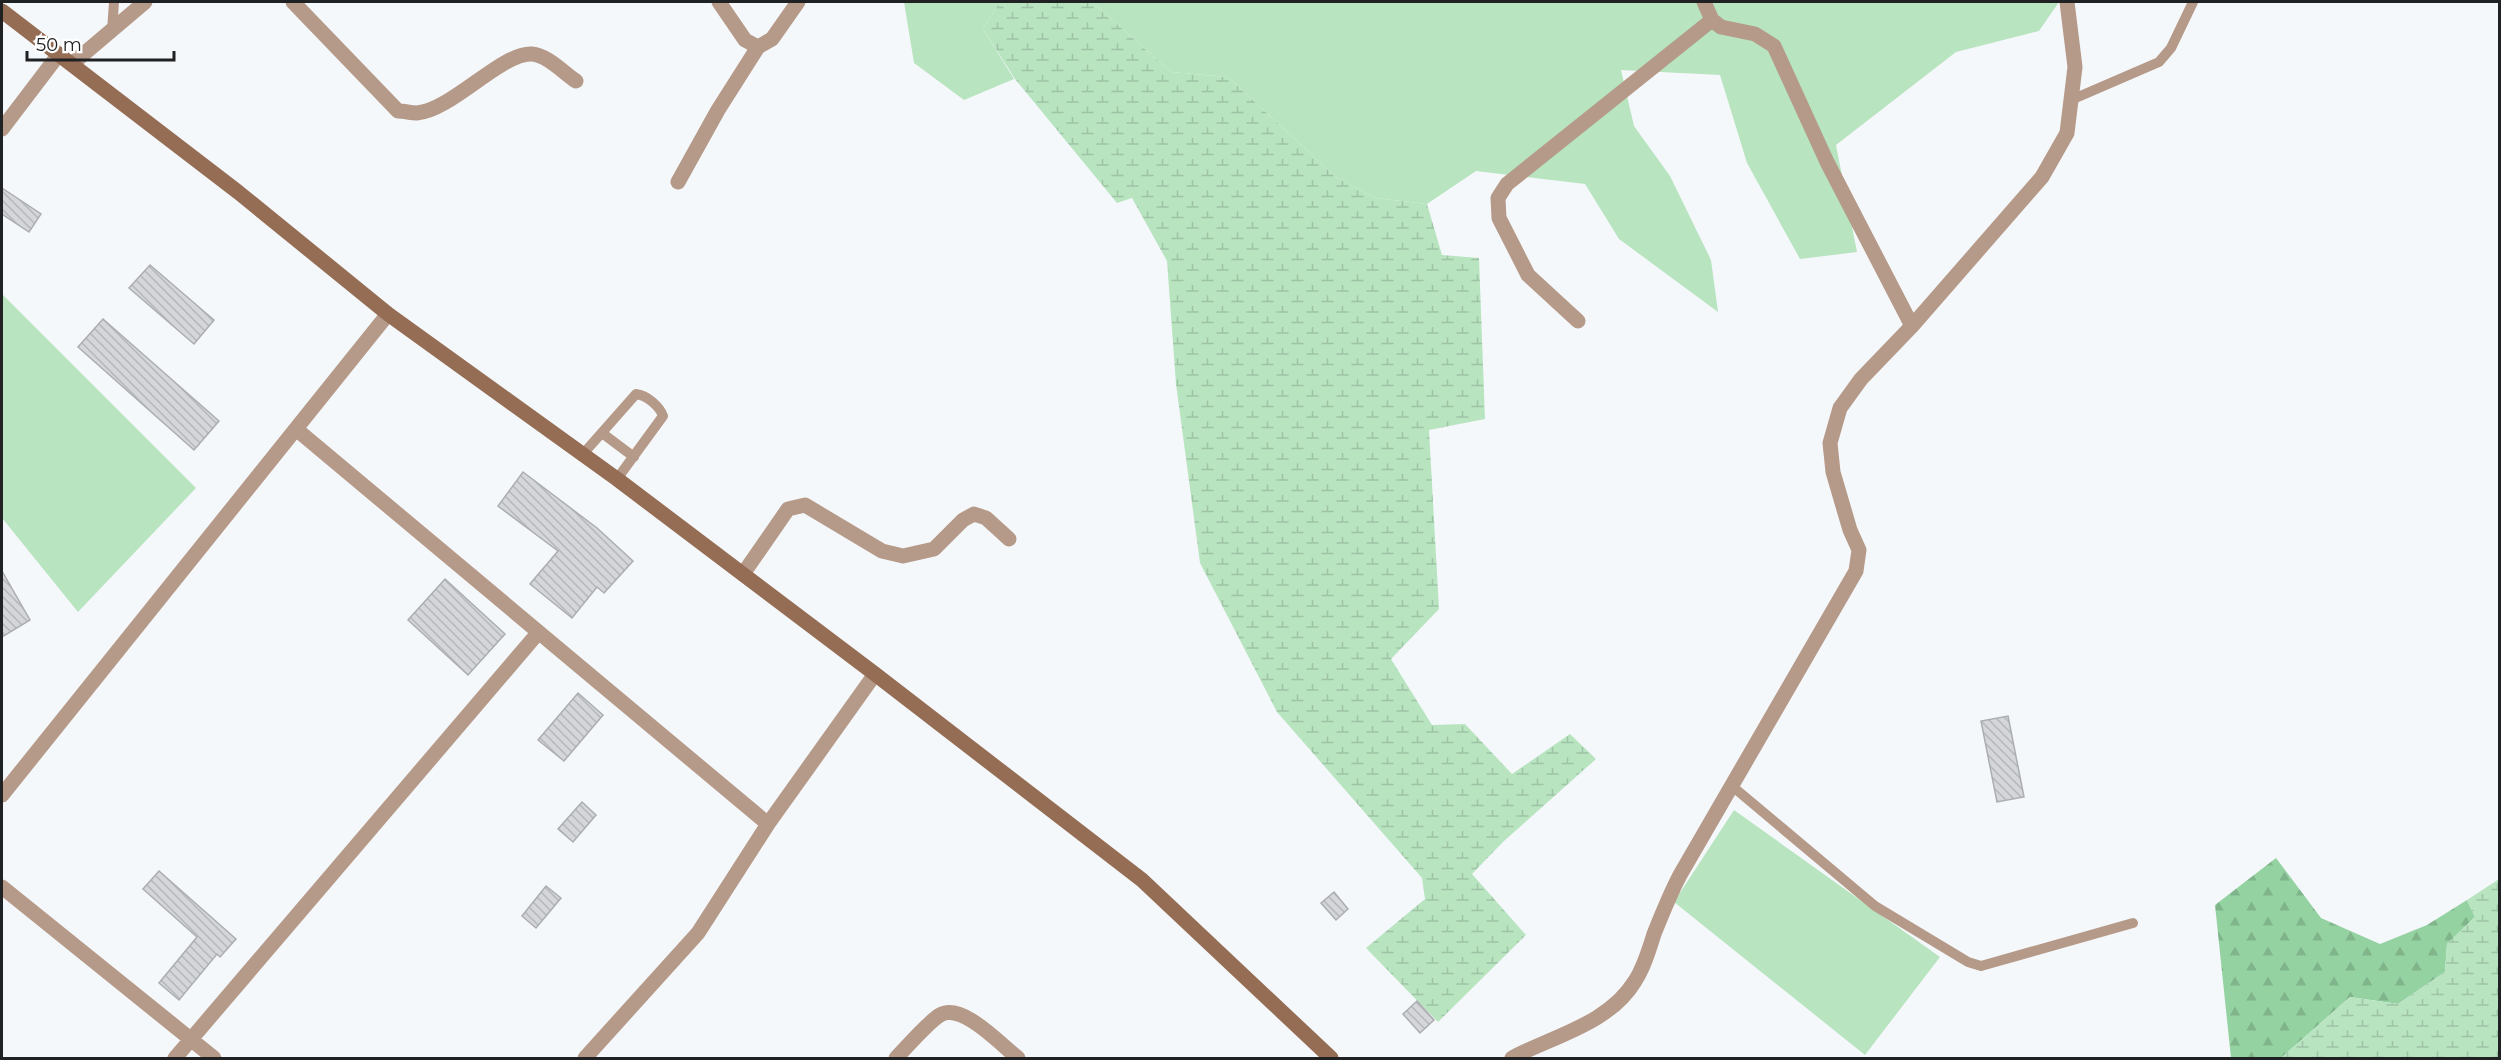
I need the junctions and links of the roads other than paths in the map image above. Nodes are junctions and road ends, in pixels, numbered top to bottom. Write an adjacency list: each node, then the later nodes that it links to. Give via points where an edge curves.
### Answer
1 (114, 2): 11 (lane)
2 (145, 2): 11 (street)
3 (293, 2): 15 (street, via 398,111 417,113 444,103 515,57 533,54)
4 (719, 2): 12 (street, via 745,40)
5 (798, 2): 12 (street, via 772,39)
6 (1704, 2): 10 (street)
7 (2067, 2): 16 (street, via 2075,67)
8 (2193, 2): 16 (lane, via 2160,62)
9 (2, 11): 13 (street)
10 (1712, 20): 20 (street, via 1507,184 1498,198 1499,218 1528,275); 21 (street, via 1721,27 1755,34 1774,46 1827,162)
11 (112, 31): 14 (street)
12 (758, 47): 18 (street)
13 (59, 54): 14 (street); 17 (street)
14 (73, 63): 19 (street)
15 (576, 81)
16 (2071, 100): 21 (street, via 2067,133 2042,177)
17 (2, 129)
18 (678, 182)
19 (388, 314): 22 (street); 24 (street)
20 (1578, 321)
21 (1912, 326): 31 (street, via 1840,408 1830,443 1833,472 1858,550 1856,571)
22 (296, 429): 29 (street); 32 (street)
23 (602, 433): 24 (lane); 25 (lane); 25 (lane, via 636,394 643,395 663,416)
24 (583, 454): 26 (street)
25 (634, 457): 26 (lane)
26 (617, 479): 28 (street)
27 (1009, 539): 28 (street, via 986,518 974,514 934,549 903,556 882,551 805,505 788,509)
28 (743, 574): 30 (street)
29 (538, 633): 33 (street); 36 (street)
30 (875, 674): 33 (street); 42 (street, via 1142,880)
31 (1732, 786): 35 (lane, via 1875,906 1968,962 1981,966); 43 (street, via 1680,875 1627,993 1587,1024)
32 (2, 795)
33 (768, 824): 39 (street, via 699,933)
34 (2, 887): 36 (street)
35 (2133, 923)
36 (191, 1039): 37 (street); 38 (street)
37 (176, 1059)
38 (214, 1059)
39 (585, 1059)
40 (896, 1059): 41 (street, via 940,1015 953,1011 966,1016)
41 (1018, 1059)
42 (1331, 1059)
43 (1512, 1059)

